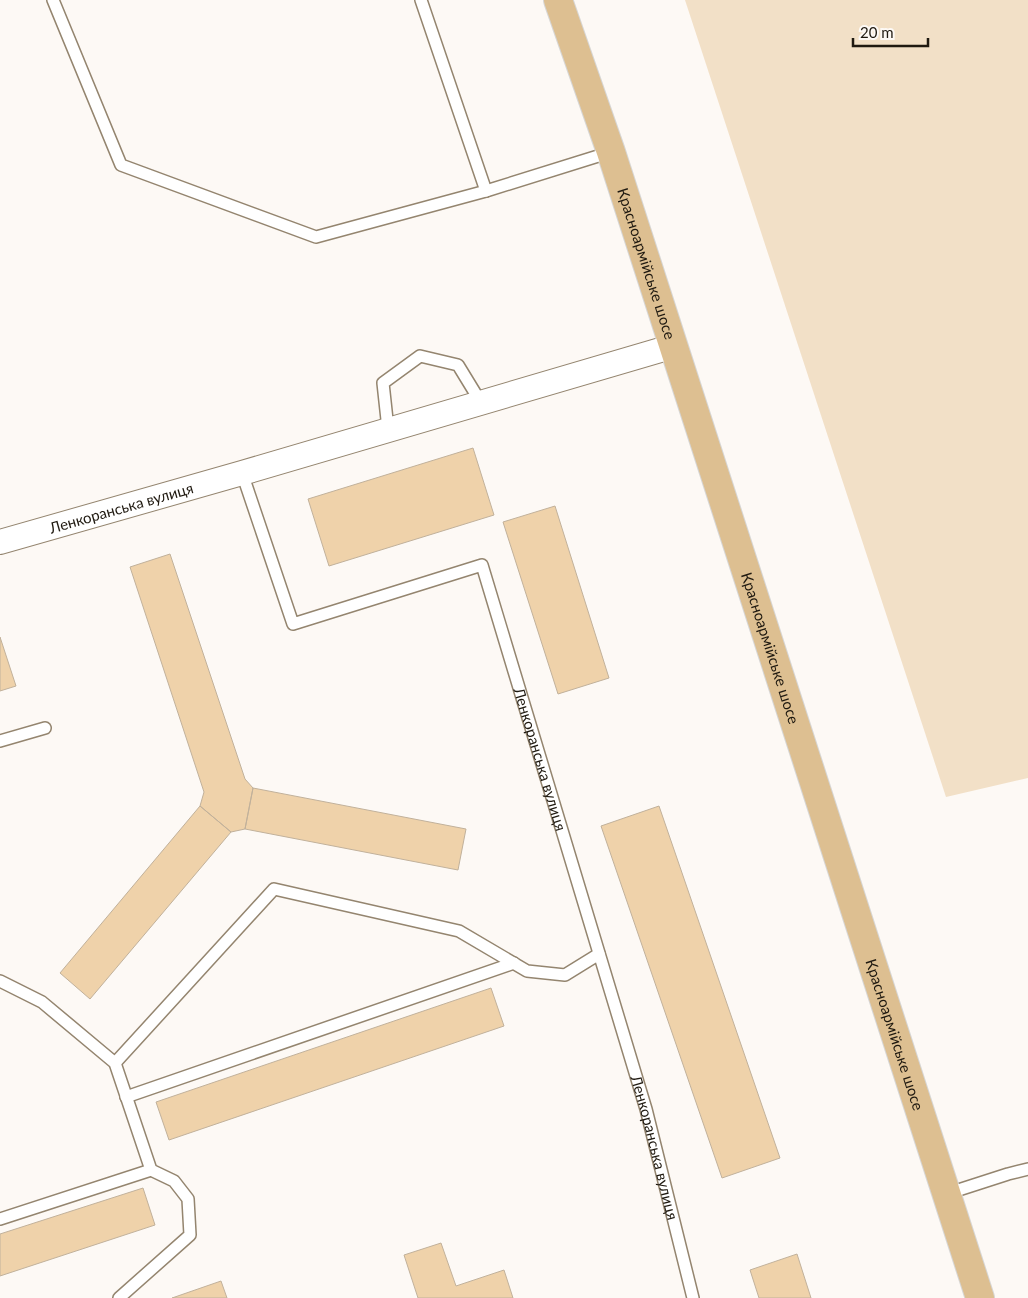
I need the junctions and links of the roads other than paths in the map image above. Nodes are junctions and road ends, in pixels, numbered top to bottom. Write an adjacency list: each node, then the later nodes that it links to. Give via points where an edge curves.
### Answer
1 (53, 0): 5 (lane, via 121,165 316,237)
2 (421, 0): 5 (lane)
3 (558, 0): 4 (main road, Красноармійське шосе)
4 (611, 152): 5 (lane); 6 (main road, Красноармійське шосе)
5 (486, 191)
6 (674, 346): 7 (street, Ленкоранська вулиця); 20 (main road, Красноармійське шосе)
7 (480, 401): 8 (street, Ленкоранська вулиця); 8 (lane, via 458,365 420,356 383,383)
8 (388, 429): 9 (street, Ленкоранська вулиця)
9 (242, 473): 10 (street, Ленкоранська вулиця); 13 (lane, Ленкоранська вулиця, via 293,624 482,565)
10 (0, 542)
11 (45, 728): 12 (lane)
12 (0, 741)
13 (599, 954): 14 (lane, via 565,975 526,970); 23 (lane, Ленкоранська вулиця, via 646,1109)
14 (514, 963): 16 (lane, via 459,931 274,889); 17 (lane)
15 (0, 981): 16 (lane, via 42,1002)
16 (115, 1063): 17 (lane)
17 (126, 1096): 19 (lane)
18 (1028, 1169): 20 (lane)
19 (151, 1170): 21 (lane); 22 (lane, via 174,1181 188,1199 190,1235)
20 (946, 1194): 24 (main road, Красноармійське шосе)
21 (0, 1219)
22 (119, 1298)
23 (693, 1298)
24 (980, 1298)

